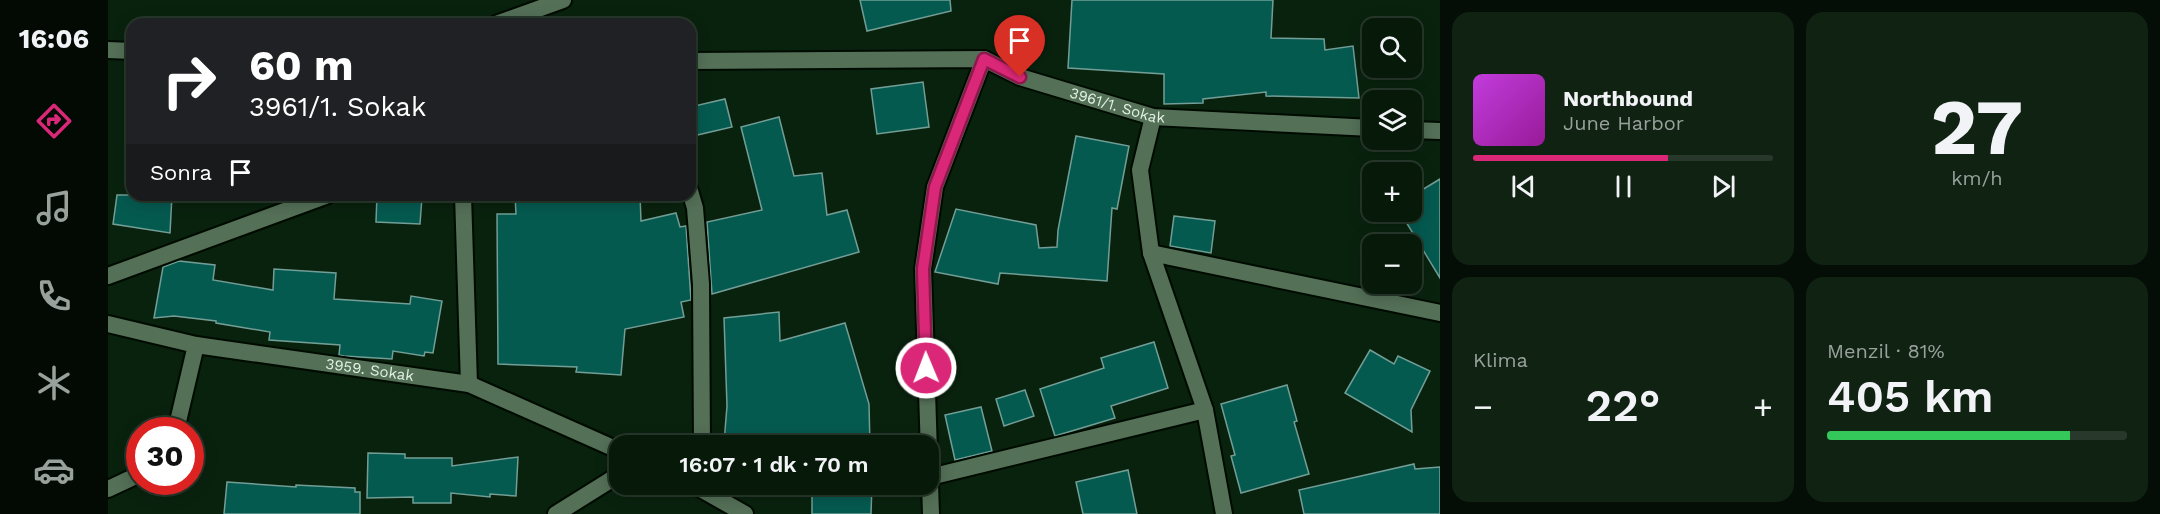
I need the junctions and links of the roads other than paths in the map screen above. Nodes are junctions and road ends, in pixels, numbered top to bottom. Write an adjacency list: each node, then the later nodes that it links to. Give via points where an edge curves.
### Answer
1 (563, 0): 2 (street)
2 (513, 18)
3 (108, 50): 4 (street)
4 (126, 51)
5 (984, 59): 6 (street, 3961/1. Sokak); 7 (street, 3961/1. Sokak, via 1020,77); 23 (street, via 935,187 923,269)
6 (696, 62)
7 (1153, 117): 8 (street, 3961/1. Sokak); 14 (street, via 1140,170)
8 (1362, 127)
9 (1422, 130): 10 (street)
10 (1440, 131)
11 (312, 201): 15 (street)
12 (463, 201): 19 (street)
13 (692, 201): 22 (street, via 701,284)
14 (1152, 254): 16 (street); 20 (street)
15 (108, 276)
16 (1440, 313)
17 (108, 324): 18 (street, 3959. Sokak)
18 (196, 345): 19 (street, 3959. Sokak); 21 (street)
19 (469, 384): 24 (street, 3959. Sokak)
20 (1205, 410): 25 (street); 34 (street)
21 (179, 417)
22 (702, 435)
23 (929, 435)
24 (609, 446)
25 (939, 475)
26 (126, 481): 28 (street)
27 (609, 481): 31 (street)
28 (108, 489)
29 (718, 495): 32 (street)
30 (930, 495): 33 (street)
31 (556, 514)
32 (745, 514)
33 (931, 514)
34 (1224, 514)

